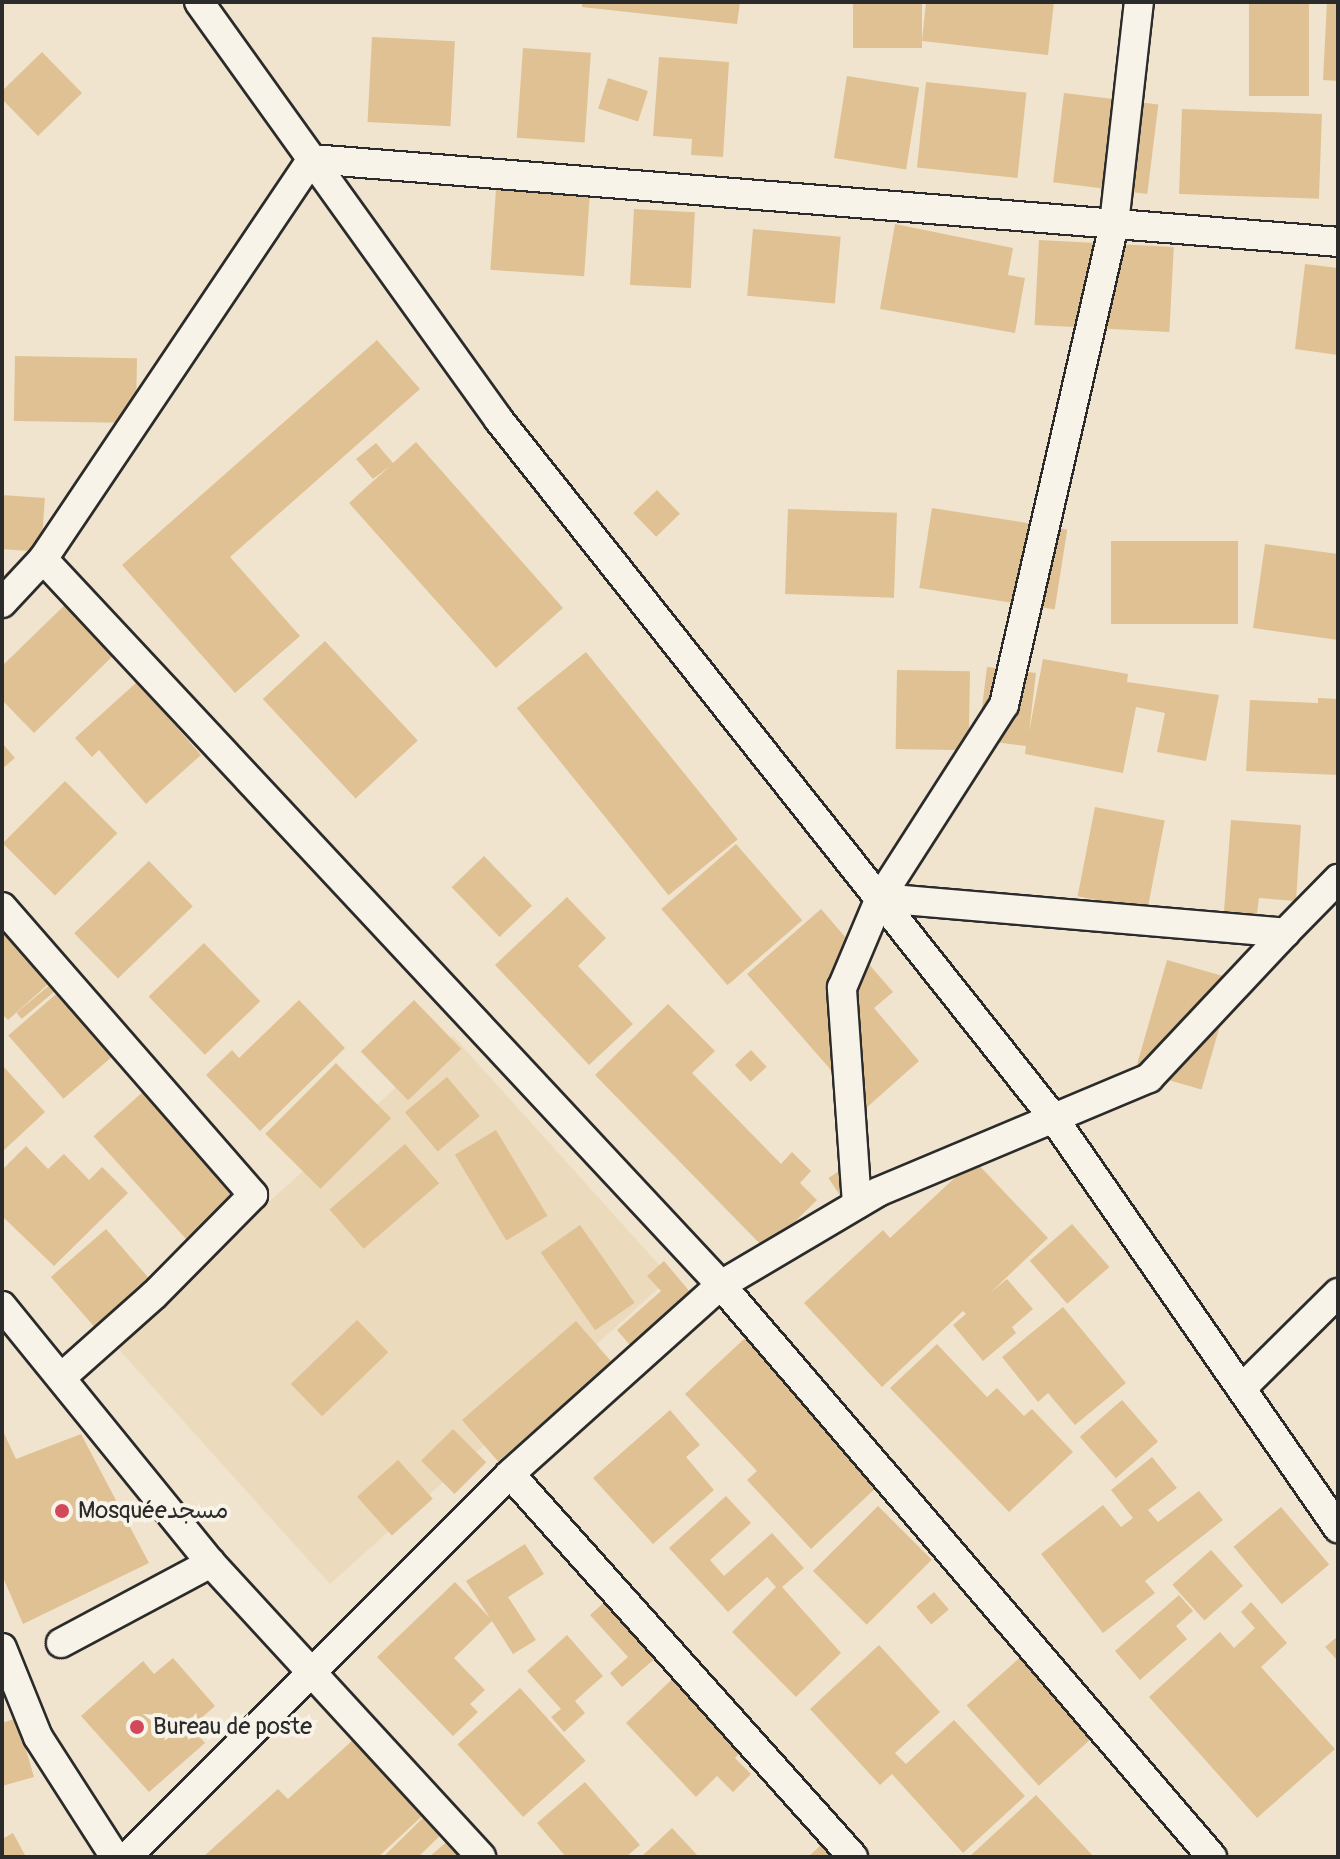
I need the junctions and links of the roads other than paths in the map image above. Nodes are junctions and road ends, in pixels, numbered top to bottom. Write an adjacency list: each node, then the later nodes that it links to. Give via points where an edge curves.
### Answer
1 (199, 2): 3 (street)
2 (1139, 2): 4 (street)
3 (312, 159): 4 (street); 6 (street); 9 (street, via 499,420)
4 (1114, 224): 5 (street); 9 (street, via 1004,705)
5 (1338, 242)
6 (43, 559): 7 (street); 14 (street)
7 (2, 603)
8 (1338, 879): 11 (street)
9 (880, 898): 11 (street); 12 (street); 13 (street, via 842,988)
10 (2, 907): 17 (street, via 253,1195 154,1295)
11 (1285, 933): 12 (street, via 1149,1078)
12 (1052, 1116): 13 (street); 18 (street)
13 (857, 1204): 14 (street)
14 (721, 1285): 19 (street); 29 (street)
15 (1338, 1293): 18 (street)
16 (2, 1306): 17 (street)
17 (62, 1377): 21 (street)
18 (1242, 1388): 20 (street)
19 (510, 1474): 24 (street); 28 (street)
20 (1338, 1528)
21 (211, 1563): 22 (street); 24 (street)
22 (61, 1643)
23 (2, 1648): 25 (street, via 38,1737)
24 (311, 1673): 26 (street); 27 (street)
25 (115, 1857)
26 (127, 1857)
27 (481, 1857)
28 (853, 1857)
29 (1212, 1857)

